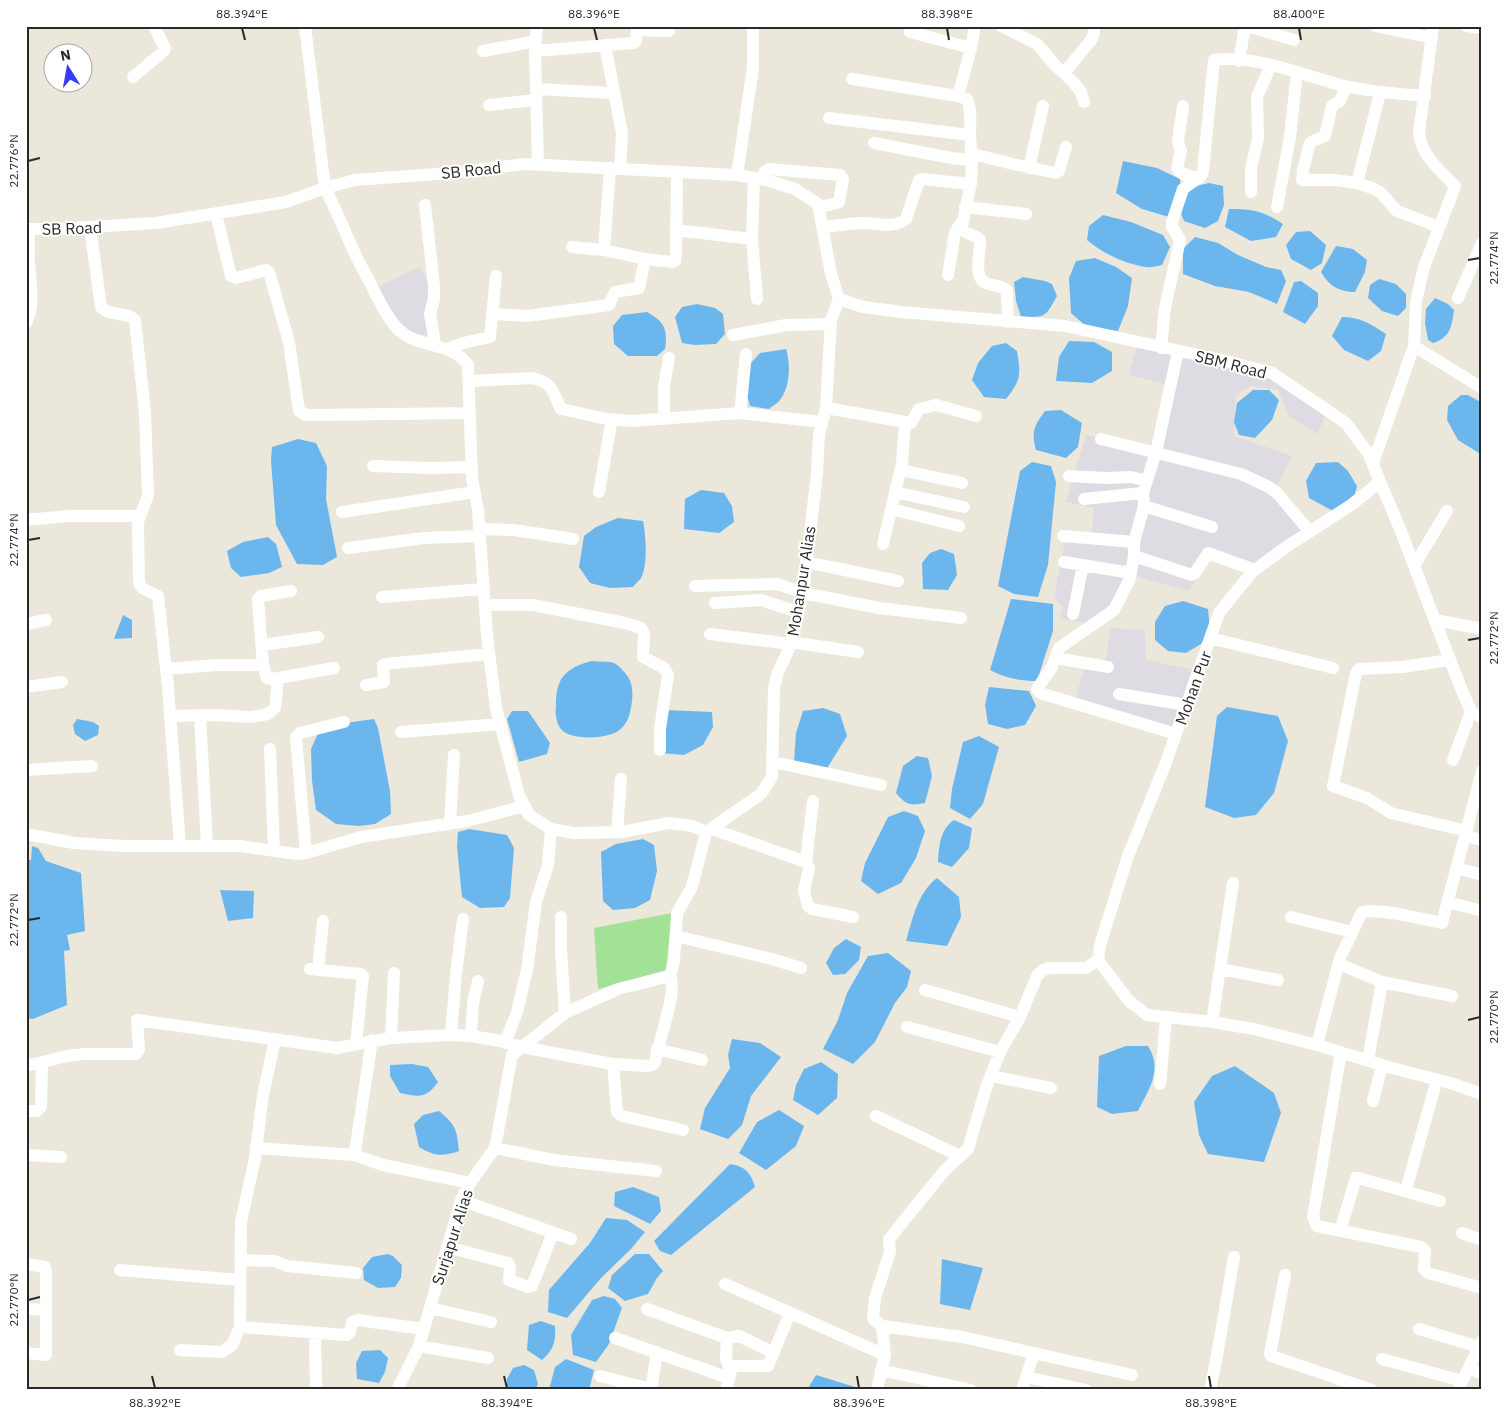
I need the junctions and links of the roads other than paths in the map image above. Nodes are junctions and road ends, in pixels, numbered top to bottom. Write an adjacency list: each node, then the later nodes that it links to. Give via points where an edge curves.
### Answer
1 (154, 26): 24 (street, via 164,50)
2 (305, 26): 50 (street)
3 (537, 26): 17 (street)
4 (753, 26): 45 (street, via 754,68)
5 (975, 26): 18 (street)
6 (1002, 26): 23 (street, via 1037,44)
7 (1094, 26): 23 (street, via 1092,39)
8 (1246, 26): 15 (street); 20 (street)
9 (1376, 26): 14 (street)
10 (1467, 26): 11 (street)
11 (1482, 28)
12 (669, 30): 16 (street, via 639,30 635,42)
13 (910, 32): 18 (street)
14 (1433, 32): 31 (street)
15 (1294, 40)
16 (605, 45): 17 (street); 27 (street)
17 (535, 46): 19 (street); 29 (street)
18 (971, 48): 30 (street)
19 (483, 51)
20 (1239, 61): 21 (street); 46 (street, via 1216,60 1213,63 1203,171)
21 (1271, 65): 22 (street); 51 (street, via 1257,97 1258,138 1251,172)
22 (1297, 72): 26 (street); 54 (street, via 1290,137)
23 (1064, 73): 32 (street, via 1081,92)
24 (133, 78)
25 (852, 79): 30 (street)
26 (1346, 86): 28 (street); 48 (street, via 1340,101 1332,106 1325,136 1309,146 1301,177 1303,181)
27 (613, 93): 29 (street); 42 (street, via 622,137)
28 (1380, 93): 31 (street); 48 (street)
29 (536, 94): 33 (street); 41 (street)
30 (958, 96): 37 (street, via 967,99 970,106)
31 (1425, 96): 61 (street, via 1419,133 1423,150 1455,186)
32 (1084, 102)
33 (489, 105)
34 (1043, 106): 43 (street)
35 (1183, 106): 46 (street, via 1177,168 1179,172)
36 (829, 118): 37 (street)
37 (970, 135): 40 (street)
38 (874, 143): 40 (street, via 951,158)
39 (1066, 147): 43 (street, via 1059,171)
40 (973, 157): 43 (street); 49 (street)
41 (538, 165): 42 (street, SB Road); 50 (street, SB Road, via 355,180)
42 (615, 168): 44 (street, SB Road); 67 (street)
43 (1029, 168)
44 (677, 173): 45 (street, SB Road); 63 (street)
45 (736, 175): 47 (street, SB Road)
46 (1199, 178): 81 (street, via 1183,189 1172,222 1180,240 1165,308)
47 (759, 179): 55 (street, SB Road, via 795,189 818,204); 55 (street, via 769,170 840,175 839,202); 64 (street)
48 (1357, 183): 61 (street, via 1381,193 1396,211)
49 (971, 184): 53 (street); 60 (street, via 921,178 903,222)
50 (325, 188): 56 (street, SB Road, via 286,202); 80 (street, via 388,318 407,337)
51 (1251, 192)
52 (425, 205): 80 (street, via 434,286 430,314)
53 (965, 206): 57 (street); 58 (street)
54 (1277, 207)
55 (819, 208): 60 (street)
56 (216, 214): 59 (street, SB Road, via 156,223); 88 (street, via 231,276 236,278 266,270 269,272 290,342 299,411 306,415)
57 (1026, 214)
58 (963, 220): 69 (street, via 955,232); 75 (street, via 963,230 980,240 980,279 1007,291)
59 (90, 227): 62 (street, SB Road); 113 (street, via 101,307 135,320 145,413 148,495)
60 (823, 227): 73 (street)
61 (1439, 228): 79 (street, via 1423,270 1416,302)
62 (28, 229): 76 (street, via 32,287 31,310)
63 (676, 230): 64 (street); 68 (street, via 675,261)
64 (752, 239): 72 (street)
65 (1482, 243): 71 (street)
66 (572, 248): 67 (street)
67 (604, 250): 68 (street)
68 (645, 259): 74 (street, via 640,288 615,292 609,305 527,316)
69 (948, 275)
70 (496, 276): 74 (street)
71 (1458, 298)
72 (757, 299)
73 (839, 299): 75 (street, SBM Road, via 863,306); 77 (street, Mohanpur Alias)
74 (494, 314): 80 (street, via 490,337)
75 (1008, 322): 81 (street, SBM Road, via 1065,326)
76 (26, 323)
77 (830, 324): 78 (street, via 786,324); 87 (street, Mohanpur Alias)
78 (733, 335)
79 (1414, 346): 86 (street); 97 (street)
80 (441, 347): 85 (street, via 462,357 468,365)
81 (1161, 348): 82 (street, SBM Road)
82 (1178, 351): 96 (street); 97 (street, SBM Road, via 1272,373 1346,423)
83 (746, 354): 89 (street)
84 (669, 358): 91 (street, via 664,386)
85 (469, 381): 88 (street); 92 (street, via 541,380 550,384 562,409)
86 (1482, 388)
87 (826, 408): 93 (street, Mohanpur Alias); 94 (street)
88 (470, 413): 99 (street)
89 (740, 413): 91 (street); 93 (street)
90 (976, 416): 94 (street, via 936,405 919,408 911,423)
91 (664, 418): 92 (street)
92 (612, 419): 105 (street)
93 (822, 422): 125 (street, Mohanpur Alias)
94 (904, 422): 100 (street)
95 (1101, 440): 96 (street)
96 (1156, 452): 107 (street); 117 (street, via 1242,474 1259,482 1278,494)
97 (1372, 463): 102 (street, SBM Road)
98 (373, 466): 99 (street)
99 (472, 467): 104 (street)
100 (900, 470): 103 (street); 106 (street)
101 (1069, 476): 107 (street, via 1131,477)
102 (1380, 482): 117 (street, Mohan Pur); 128 (street, SBM Road)
103 (962, 483)
104 (475, 492): 112 (street); 118 (street)
105 (599, 492)
106 (895, 492): 109 (street); 110 (street)
107 (1145, 494): 108 (street); 116 (street); 121 (street)
108 (1084, 499)
109 (964, 507)
110 (891, 509): 115 (street); 122 (street)
111 (1447, 511): 128 (street)
112 (342, 512)
113 (140, 516): 114 (street, via 68,516); 159 (street, via 139,583 158,596)
114 (26, 520)
115 (959, 526)
116 (1212, 527)
117 (1310, 532): 129 (street, Mohan Pur)
118 (480, 533): 120 (street, via 514,530); 123 (street); 133 (street)
119 (1063, 536): 121 (street)
120 (573, 539)
121 (1134, 542): 124 (street)
122 (883, 544)
123 (348, 548)
124 (1134, 556): 129 (street, via 1192,575 1208,553); 130 (street)
125 (806, 562): 131 (street); 135 (street, Mohanpur Alias)
126 (1064, 562): 127 (street)
127 (1083, 565): 130 (street); 140 (street)
128 (1414, 566): 143 (street, SBM Road)
129 (1255, 570): 148 (street, Mohan Pur, via 1219,613)
130 (1131, 572): 153 (street, via 1114,610 1059,648)
131 (898, 581)
132 (695, 586): 135 (street, via 778,584)
133 (483, 589): 136 (street); 138 (street)
134 (292, 591): 150 (street, via 258,597)
135 (803, 593): 139 (street, Mohanpur Alias); 141 (street, via 879,608)
136 (382, 597)
137 (715, 603): 139 (street, via 761,600)
138 (484, 604): 152 (street); 174 (street, via 533,605 641,628 644,633 643,657 664,668 668,675)
139 (798, 612): 149 (street, Mohanpur Alias)
140 (1074, 614)
141 (961, 618)
142 (46, 620): 144 (street)
143 (1435, 620): 145 (street); 154 (street, SBM Road)
144 (26, 624)
145 (1482, 629)
146 (710, 634): 149 (street)
147 (318, 637): 150 (street)
148 (1210, 638): 158 (street); 165 (street, Mohan Pur)
149 (791, 643): 151 (street); 177 (street, Mohanpur Alias, via 774,688)
150 (262, 645): 155 (street)
151 (858, 652)
152 (489, 654): 162 (street, via 385,664 384,682); 170 (street)
153 (1055, 658): 157 (street); 172 (street, via 1038,686 1040,693)
154 (1450, 660): 167 (street, SBM Road); 189 (street, via 1359,669 1333,786 1367,798 1391,813)
155 (262, 665): 159 (street, via 216,664); 160 (street, via 268,679)
156 (334, 668): 160 (street)
157 (1108, 668)
158 (1333, 668)
159 (166, 669): 168 (street)
160 (278, 678): 166 (street, via 275,708 271,712 250,717)
161 (62, 682): 163 (street)
162 (366, 685)
163 (26, 687)
164 (1119, 694): 165 (street)
165 (1187, 705): 172 (street, Mohan Pur)
166 (200, 715): 168 (street); 192 (street)
167 (1477, 715): 176 (street)
168 (170, 716): 193 (street)
169 (344, 722): 195 (street, via 300,733 296,737)
170 (500, 724): 171 (street); 184 (street, via 519,795)
171 (402, 732)
172 (1176, 734): 209 (street, Mohan Pur, via 1128,856)
173 (270, 749): 194 (street)
174 (660, 750)
175 (454, 756): 185 (street)
176 (1453, 760)
177 (772, 762): 182 (street); 187 (street, Mohanpur Alias, via 772,777 761,794)
178 (92, 766): 179 (street)
179 (26, 770)
180 (1482, 771): 189 (street)
181 (621, 779): 188 (street)
182 (881, 785)
183 (814, 801): 196 (street)
184 (525, 806): 185 (street); 186 (street, via 529,814)
185 (450, 823): 195 (street, via 361,837)
186 (551, 829): 188 (street, via 574,833); 230 (street, via 548,865 536,902 527,970)
187 (709, 830): 188 (street, via 669,823); 196 (street); 208 (street, via 692,887 677,913)
188 (617, 832)
189 (1466, 833): 191 (street); 197 (street)
190 (26, 834): 193 (street, via 74,843)
191 (1482, 840)
192 (207, 845): 193 (street); 194 (street)
193 (180, 846)
194 (274, 850): 195 (street)
195 (306, 853)
196 (806, 862): 203 (street, via 809,868 804,891 808,906)
197 (1457, 868): 198 (street); 200 (street)
198 (1482, 875)
199 (1233, 883): 212 (street)
200 (1448, 902): 201 (street); 207 (street, via 1442,923 1368,911 1359,915)
201 (1482, 911)
202 (561, 917): 220 (street)
203 (853, 917)
204 (1291, 917): 207 (street)
205 (463, 919): 225 (street)
206 (323, 921): 231 (street, via 314,970 363,976)
207 (1352, 932): 210 (street)
208 (676, 936): 211 (street); 214 (street)
209 (1098, 960): 221 (street, via 1086,968 1043,970 1034,980); 222 (street, via 1129,1001 1147,1015)
210 (1339, 964): 217 (street); 232 (street)
211 (801, 968)
212 (1220, 969): 215 (street); 223 (street)
213 (394, 973): 227 (street)
214 (670, 976): 220 (street, Surjapur Alias, via 618,989); 234 (street, via 673,981 671,998)
215 (1278, 980)
216 (478, 981): 226 (street)
217 (1382, 982): 219 (street); 238 (street)
218 (926, 990): 221 (street)
219 (1452, 996)
220 (565, 1014): 233 (street, Surjapur Alias)
221 (1020, 1016): 235 (street)
222 (1166, 1018): 223 (street); 245 (street)
223 (1212, 1022): 232 (street)
224 (907, 1027): 235 (street)
225 (451, 1035): 226 (street); 227 (street)
226 (471, 1036): 230 (street)
227 (391, 1038): 229 (street)
228 (275, 1040): 231 (street, via 337,1048); 239 (street, via 137,1020 136,1054 84,1054); 252 (street)
229 (372, 1040): 231 (street); 255 (street)
230 (506, 1043): 233 (street)
231 (356, 1044)
232 (1317, 1045): 236 (street)
233 (521, 1047): 240 (street); 253 (street, Surjapur Alias, via 512,1055)
234 (657, 1049): 237 (street); 240 (street, via 652,1065)
235 (1000, 1052): 243 (street)
236 (1341, 1052): 238 (street); 263 (street, via 1313,1216 1317,1226)
237 (702, 1060)
238 (1368, 1060): 241 (street)
239 (42, 1062): 242 (street); 249 (street, via 42,1107 37,1111)
240 (613, 1064): 251 (street, via 618,1112 622,1116)
241 (1382, 1065): 244 (street); 248 (street)
242 (26, 1066)
243 (991, 1076): 246 (street); 256 (street, via 968,1149)
244 (1437, 1079): 247 (street); 260 (street)
245 (1160, 1084)
246 (1051, 1088)
247 (1482, 1094)
248 (1373, 1101)
249 (26, 1111)
250 (876, 1116): 256 (street)
251 (683, 1130)
252 (256, 1148): 255 (street); 270 (street, via 241,1222)
253 (495, 1148): 258 (street, via 554,1160); 259 (street, Surjapur Alias)
254 (26, 1155): 257 (street)
255 (354, 1155): 259 (street, via 383,1165)
256 (960, 1156): 284 (street, via 889,1239 890,1252 875,1298 873,1319)
257 (62, 1157)
258 (656, 1171)
259 (470, 1183): 261 (street, Surjapur Alias)
260 (1406, 1190): 262 (street); 263 (street, via 1356,1178)
261 (461, 1200): 264 (street); 268 (street, Surjapur Alias)
262 (1440, 1200)
263 (1340, 1231): 277 (street, via 1421,1248 1424,1269 1428,1273)
264 (552, 1233): 266 (street); 268 (street, via 532,1286 528,1287 509,1280 508,1263)
265 (1462, 1233): 267 (street)
266 (571, 1239)
267 (1482, 1240)
268 (447, 1247): 278 (street, Surjapur Alias)
269 (1234, 1257): 315 (street)
270 (240, 1260): 273 (street, via 275,1261 287,1266); 275 (street)
271 (26, 1264): 281 (street, via 45,1268)
272 (120, 1270): 275 (street)
273 (356, 1274)
274 (1284, 1275): 316 (street, via 1271,1356)
275 (240, 1280): 285 (street)
276 (725, 1284): 282 (street)
277 (1482, 1288)
278 (430, 1308): 283 (street); 287 (street, Surjapur Alias)
279 (26, 1309): 281 (street)
280 (647, 1309): 290 (street)
281 (46, 1310): 295 (street, via 46,1355)
282 (790, 1313): 296 (street); 298 (street)
283 (491, 1322)
284 (882, 1326): 297 (street, via 962,1337); 298 (street)
285 (240, 1327): 288 (street); 293 (street, via 232,1345 222,1352)
286 (1419, 1329): 291 (street)
287 (424, 1330): 288 (street, via 354,1320 347,1335); 292 (street, Surjapur Alias)
288 (315, 1333): 310 (street)
289 (615, 1338): 294 (street)
290 (727, 1338): 296 (street, via 740,1336); 306 (street)
291 (1480, 1344): 301 (street)
292 (419, 1346): 299 (street); 311 (street, Surjapur Alias)
293 (180, 1350)
294 (657, 1352): 306 (street); 309 (street)
295 (26, 1353)
296 (774, 1353): 306 (street, via 766,1367)
297 (1034, 1353): 304 (street); 307 (street)
298 (885, 1355): 302 (street)
299 (488, 1358)
300 (1382, 1359): 308 (street)
301 (1469, 1368): 303 (street); 308 (street)
302 (881, 1370): 312 (street); 313 (street)
303 (1482, 1374)
304 (1132, 1375)
305 (600, 1376): 309 (street)
306 (728, 1378)
307 (1024, 1384): 314 (street)
308 (1460, 1386)
309 (651, 1389)
310 (316, 1390)
311 (397, 1390)
312 (877, 1390)
313 (971, 1390)
314 (1086, 1390)
315 (1210, 1390)
316 (1372, 1390)

